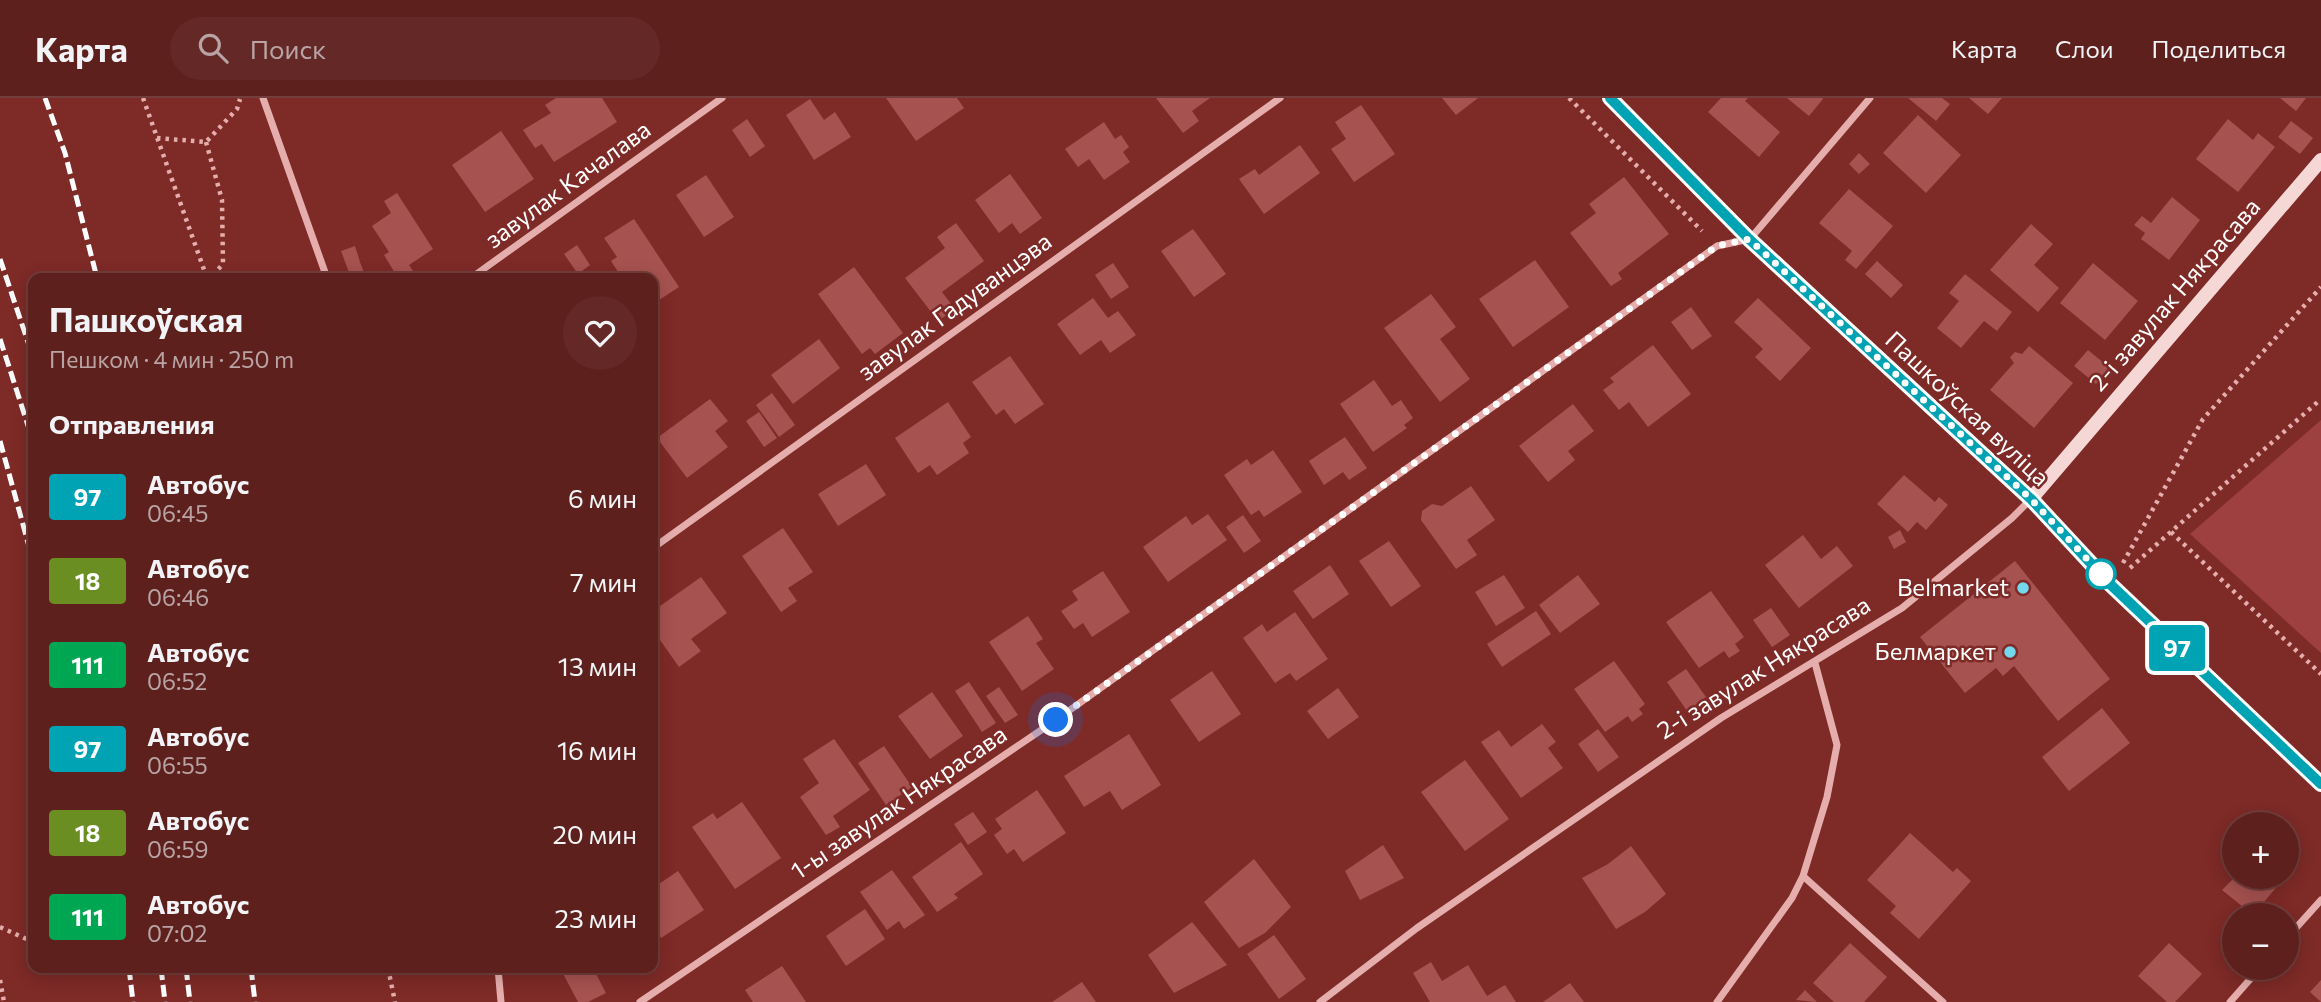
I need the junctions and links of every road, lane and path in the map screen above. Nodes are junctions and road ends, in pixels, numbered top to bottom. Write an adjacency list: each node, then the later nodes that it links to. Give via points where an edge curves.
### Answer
1 (143, 98): 8 (path)
2 (240, 98): 9 (path, via 237,109)
3 (263, 98): 14 (street)
4 (722, 98): 15 (street, завулак Качалава)
5 (1280, 98): 20 (street, завулак Гадуванцэва)
6 (1610, 98): 11 (main road, Пашкоўская вуліца)
7 (1870, 98): 11 (street)
8 (157, 138): 9 (path); 12 (path)
9 (206, 142): 13 (path, via 222,200 223,264)
10 (2321, 160): 18 (main road, 2-і завулак Някрасава)
11 (1749, 239): 18 (main road, Пашкоўская вуліца); 37 (street, 1-ы завулак Някрасава, via 1717,246 1056,720)
12 (207, 273)
13 (214, 273)
14 (325, 273)
15 (478, 273)
16 (2321, 287): 21 (path, via 2203,419)
17 (2321, 399): 19 (path)
18 (2031, 499): 21 (main road, Пашкоўская вуліца); 22 (street, 2-і завулак Някрасава, via 1902,608)
19 (2171, 532): 21 (path); 23 (path)
20 (658, 544)
21 (2111, 585): 24 (main road, Пашкоўская вуліца)
22 (1815, 663): 25 (street, via 1837,745); 38 (street, 2-і завулак Някрасава, via 1721,718 1428,921)
23 (2321, 674)
24 (2321, 784)
25 (1803, 876): 39 (street, via 1793,898); 40 (street)
26 (2321, 900): 27 (street)
27 (2299, 925)
28 (0, 928): 29 (path)
29 (28, 940)
30 (389, 973): 35 (path)
31 (498, 973): 36 (street)
32 (0, 980): 34 (path)
33 (2249, 980): 41 (street)
34 (4, 1002)
35 (395, 1002)
36 (501, 1002)
37 (640, 1002)
38 (1320, 1002)
39 (1717, 1002)
40 (1943, 1002)
41 (2230, 1002)

